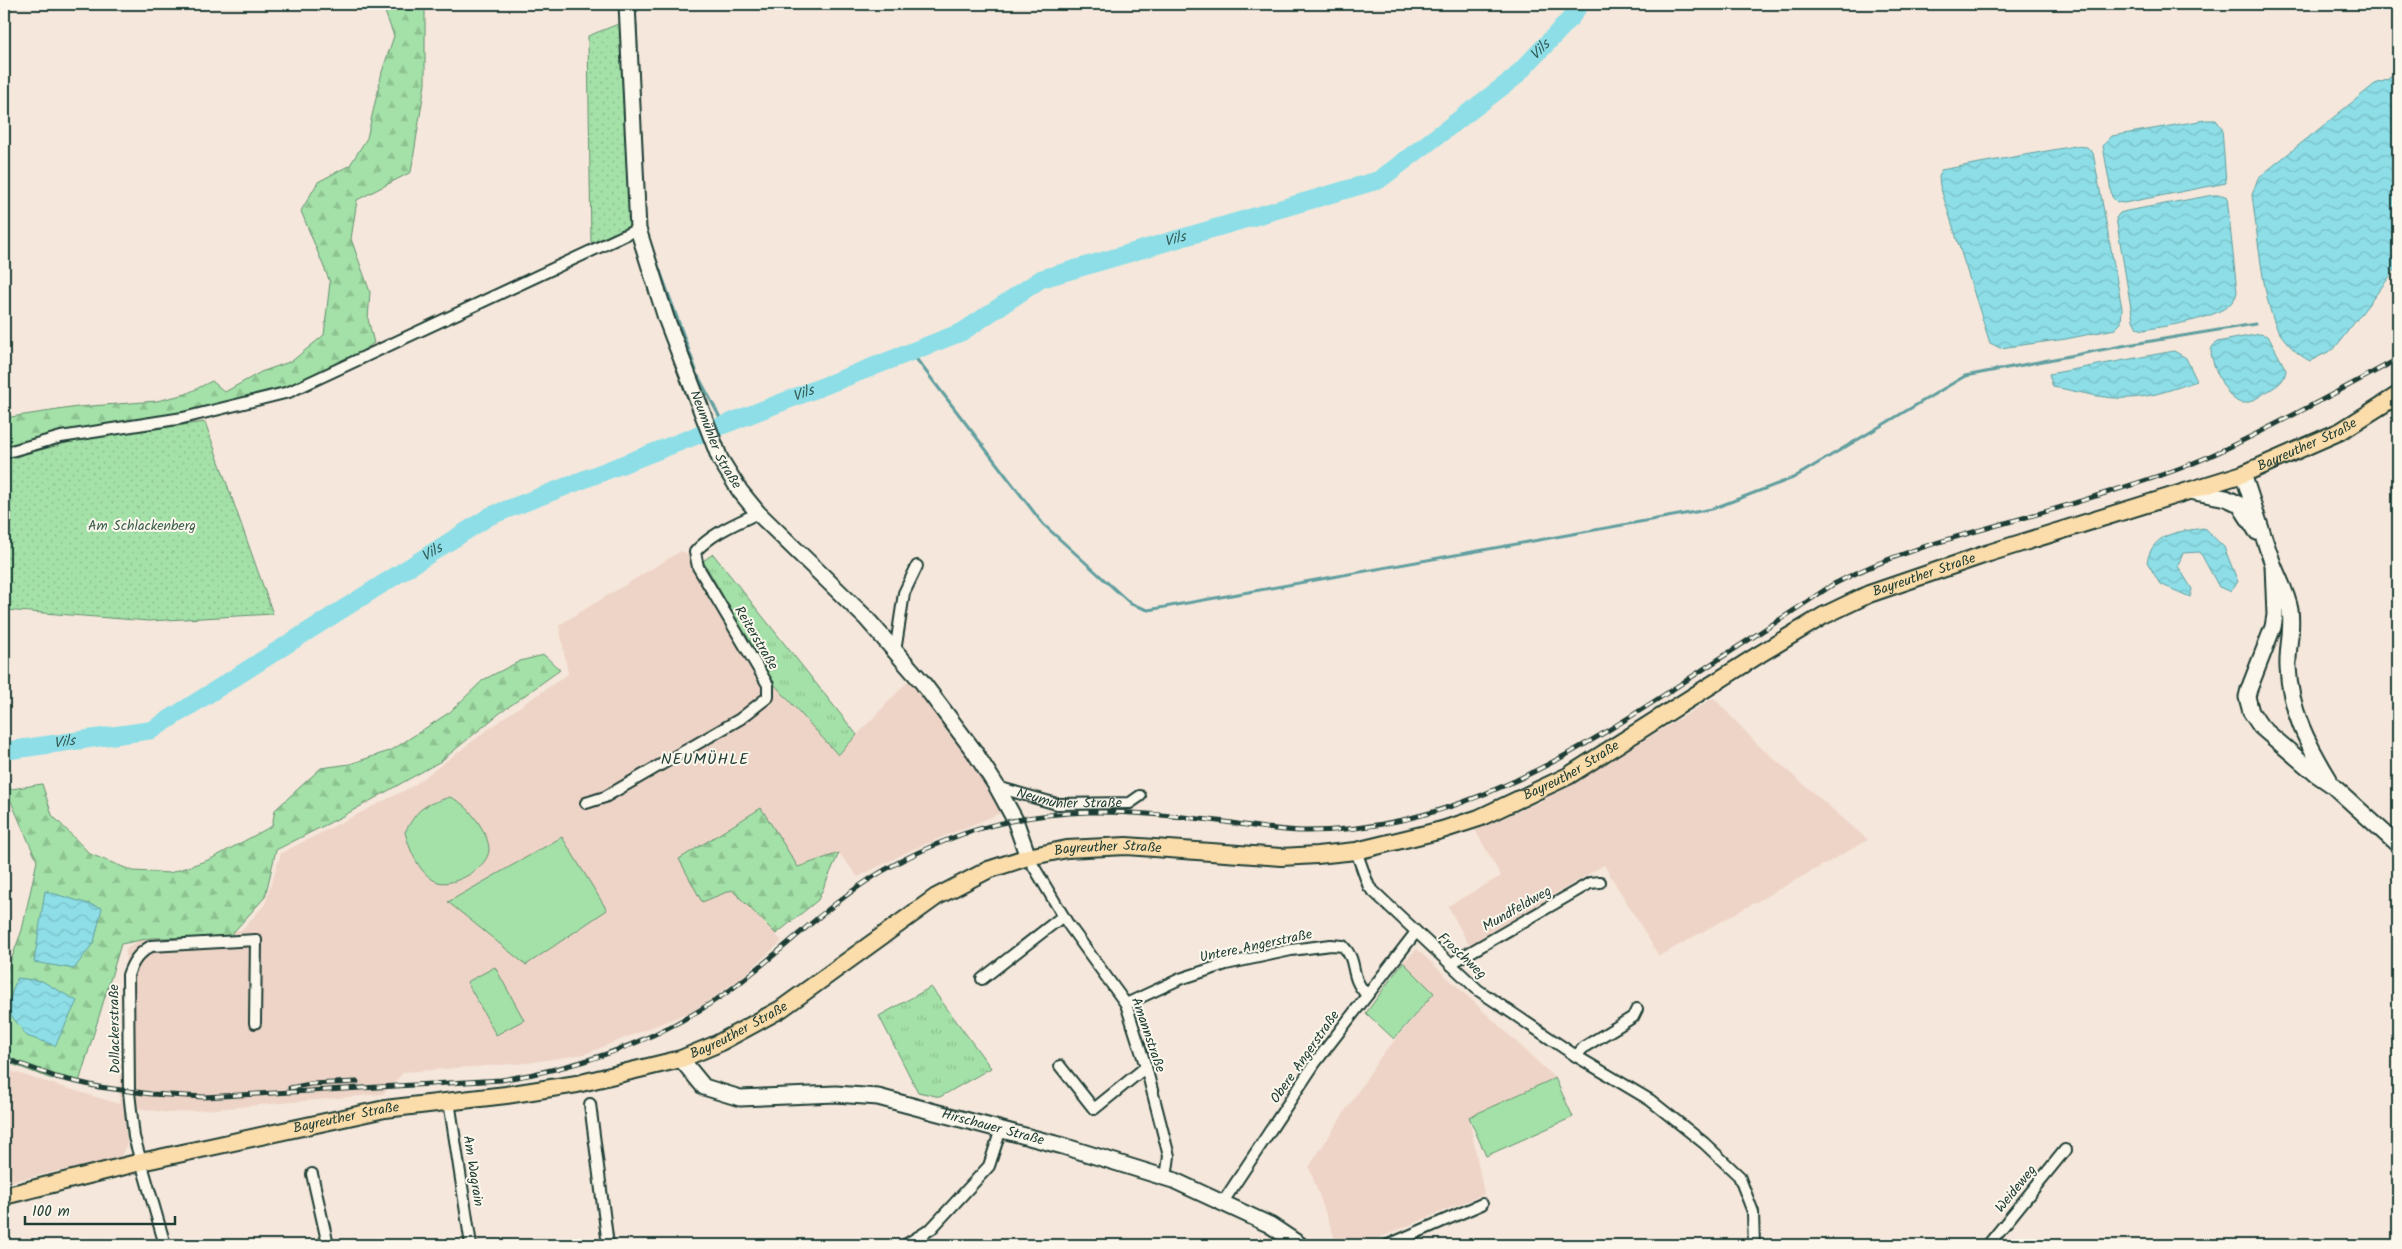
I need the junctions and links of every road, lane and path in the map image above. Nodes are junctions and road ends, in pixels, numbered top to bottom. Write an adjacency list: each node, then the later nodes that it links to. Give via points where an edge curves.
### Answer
1 (627, 4): 2 (street, Neumühler Straße)
2 (638, 229): 4 (street, via 289,392 183,418 60,437); 7 (street, Neumühler Straße, via 666,318 720,458)
3 (2398, 395): 5 (main road, Bayreuther Straße, via 2341,431)
4 (4, 453)
5 (2243, 474): 6 (main road, Bayreuther Straße); 8 (street)
6 (2189, 491): 8 (street, via 2226,498 2238,504); 17 (main road, Bayreuther Straße, via 1869,594 1782,640 1568,776 1478,818)
7 (758, 514): 11 (street, Neumühler Straße, via 866,618); 15 (street, Reiterstraße, via 725,528 695,552 698,567 768,685 768,697 740,719 604,797)
8 (2268, 547): 9 (street)
9 (2273, 565): 12 (street, via 2286,591 2290,612 2288,664 2292,704 2310,747); 12 (street, via 2273,627 2251,680 2248,704 2254,719 2262,727)
10 (917, 566): 11 (street, via 904,593)
11 (895, 652): 13 (street, Neumühler Straße, via 951,720)
12 (2332, 784): 16 (street)
13 (997, 787): 14 (street, Neumühler Straße, via 1057,804 1130,803); 18 (street, Neumühler Straße, via 1015,820)
14 (1140, 796)
15 (586, 803)
16 (2398, 845)
17 (1356, 851): 18 (main road, Bayreuther Straße, via 1280,857 1126,846 1067,849); 21 (street, Froschweg, via 1369,887)
18 (1028, 857): 20 (street, Amannstraße); 29 (main road, Bayreuther Straße, via 988,870 936,896 781,1010)
19 (1600, 882): 22 (street, Mundfeldweg, via 1590,883)
20 (1063, 916): 23 (street); 25 (street, Amannstraße)
21 (1416, 932): 22 (street, Froschweg); 24 (street, Obere Angerstraße)
22 (1450, 964): 28 (street, Froschweg, via 1478,990)
23 (982, 979)
24 (1367, 995): 25 (street, Untere Angerstraße, via 1357,985 1348,951 1343,946 1331,945 1226,964 1180,979); 40 (street, Obere Angerstraße, via 1315,1063)
25 (1126, 1004): 31 (street, Amannstraße)
26 (1637, 1009): 28 (street, via 1633,1017 1584,1047)
27 (255, 1023): 36 (street, Dollackerstraße, via 256,940 167,943 151,946 139,953 128,975 129,1092 134,1137)
28 (1576, 1056): 49 (street, Froschweg, via 1650,1100 1704,1143 1738,1176 1752,1212)
29 (681, 1059): 32 (main road, Bayreuther Straße, via 577,1084); 34 (street, Hirschauer Straße, via 704,1087 740,1098 836,1094 878,1098)
30 (1060, 1066): 31 (street, via 1094,1109)
31 (1146, 1067): 38 (street, Amannstraße, via 1169,1156)
32 (449, 1101): 36 (main road, Bayreuther Straße, via 384,1109); 44 (street, Am Wagrain)
33 (590, 1104): 45 (street)
34 (1001, 1129): 38 (street, Hirschauer Straße); 46 (street, via 989,1166 932,1229)
35 (2065, 1150): 50 (street, Weideweg)
36 (141, 1162): 39 (main road, Bayreuther Straße); 42 (street, Dollackerstraße)
37 (312, 1174): 43 (street)
38 (1166, 1178): 40 (street, Hirschauer Straße)
39 (4, 1196)
40 (1223, 1202): 47 (street, Hirschauer Straße, via 1270,1225)
41 (1482, 1204): 48 (street)
42 (165, 1245)
43 (328, 1245)
44 (471, 1245)
45 (608, 1245)
46 (905, 1245)
47 (1300, 1245)
48 (1388, 1245)
49 (1754, 1245)
50 (1988, 1245)

